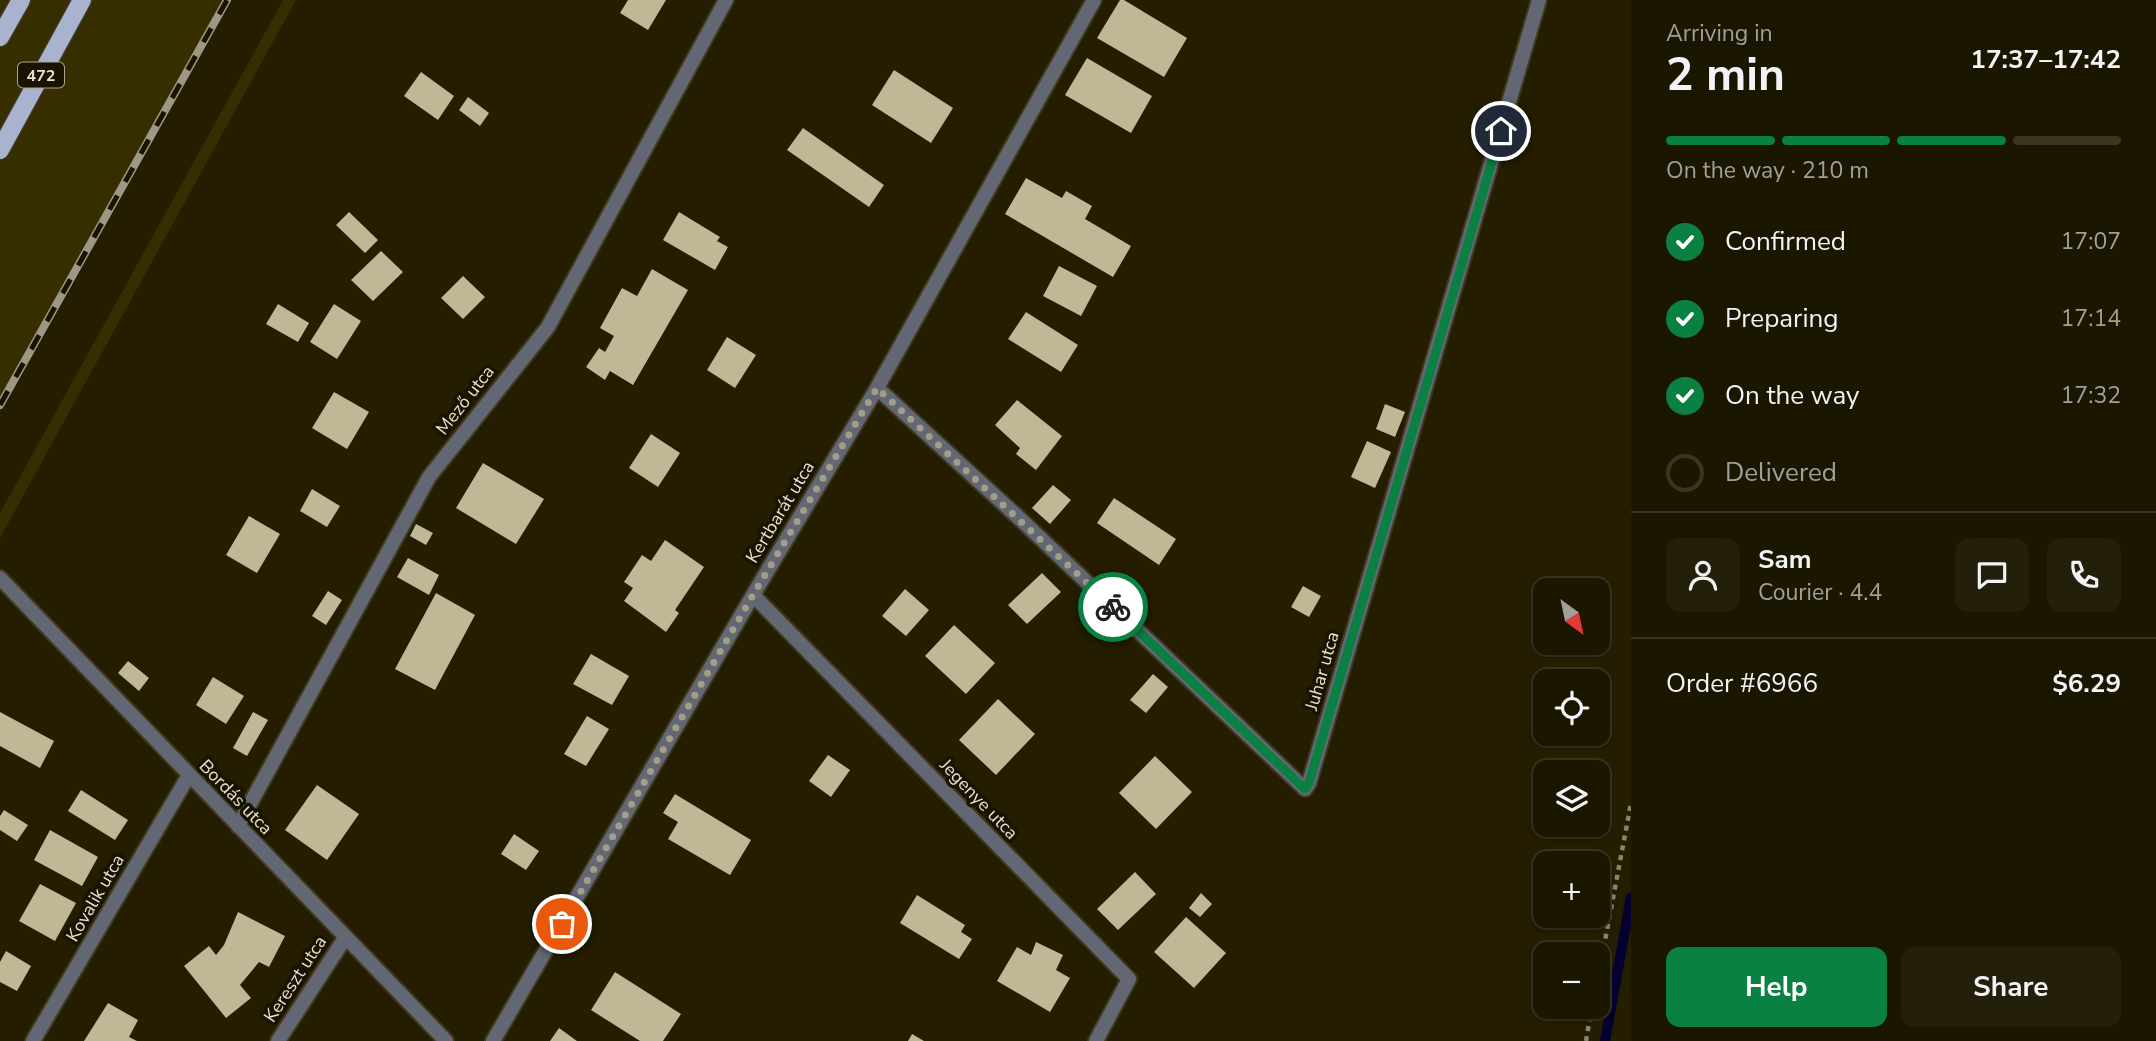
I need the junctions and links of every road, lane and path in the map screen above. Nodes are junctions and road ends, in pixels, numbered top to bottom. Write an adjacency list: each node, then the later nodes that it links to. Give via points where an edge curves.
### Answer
1 (21, 0): 6 (main road)
2 (82, 0): 7 (main road, 472)
3 (726, 0): 13 (street, Mező utca, via 548,327 429,477)
4 (1094, 0): 8 (street, Kertbarát utca)
5 (1539, 0): 8 (street, Juhar utca, via 1305,789)
6 (0, 37)
7 (0, 150)
8 (877, 388): 10 (street, Kertbarát utca)
9 (0, 578): 11 (street, Bordás utca)
10 (753, 595): 20 (street, Kertbarát utca); 21 (street, Jegenye utca, via 1129,979)
11 (189, 775): 13 (street, Bordás utca); 17 (street, Kovalik utca)
12 (1631, 803): 15 (path)
13 (238, 826): 14 (street, Bordás utca)
14 (345, 938): 18 (street, Kereszt utca); 19 (street, Bordás utca)
15 (1605, 942)
16 (1590, 1019): 22 (path)
17 (33, 1041)
18 (278, 1041)
19 (446, 1041)
20 (493, 1041)
21 (1096, 1041)
22 (1586, 1041)

